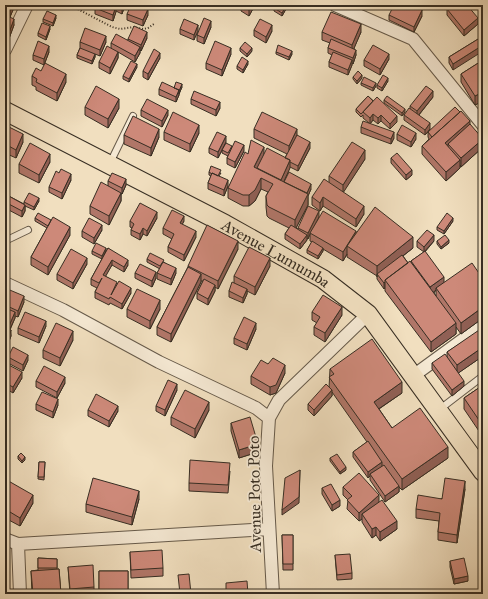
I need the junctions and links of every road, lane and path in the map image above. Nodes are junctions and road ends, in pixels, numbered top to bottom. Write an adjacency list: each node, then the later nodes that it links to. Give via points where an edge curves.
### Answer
1 (27, 5): 5 (street)
2 (70, 5): 4 (path, via 120,29 143,29)
3 (335, 5): 8 (street, via 414,40)
4 (154, 24)
5 (5, 50)
6 (5, 111): 9 (main road, Avenue Lumumba)
7 (133, 116): 9 (lane)
8 (483, 125)
9 (110, 164): 13 (main road, Avenue Lumumba, via 317,274)
10 (28, 230): 11 (lane)
11 (5, 241)
12 (5, 283): 18 (street, via 63,310 159,362 256,408)
13 (368, 314): 15 (main road, Avenue Lumumba); 18 (street, Avenue Poto Poto, via 279,400)
14 (483, 324): 15 (street)
15 (413, 376): 17 (main road, Avenue Lumumba)
16 (483, 376): 17 (lane)
17 (438, 410): 19 (main road, Avenue Lumumba)
18 (269, 418): 20 (street, Avenue Poto Poto, via 266,466)
19 (483, 472)
20 (269, 529): 22 (street); 24 (street, Avenue Poto Poto)
21 (5, 540): 22 (street)
22 (18, 544): 23 (street)
23 (20, 594)
24 (273, 594)

